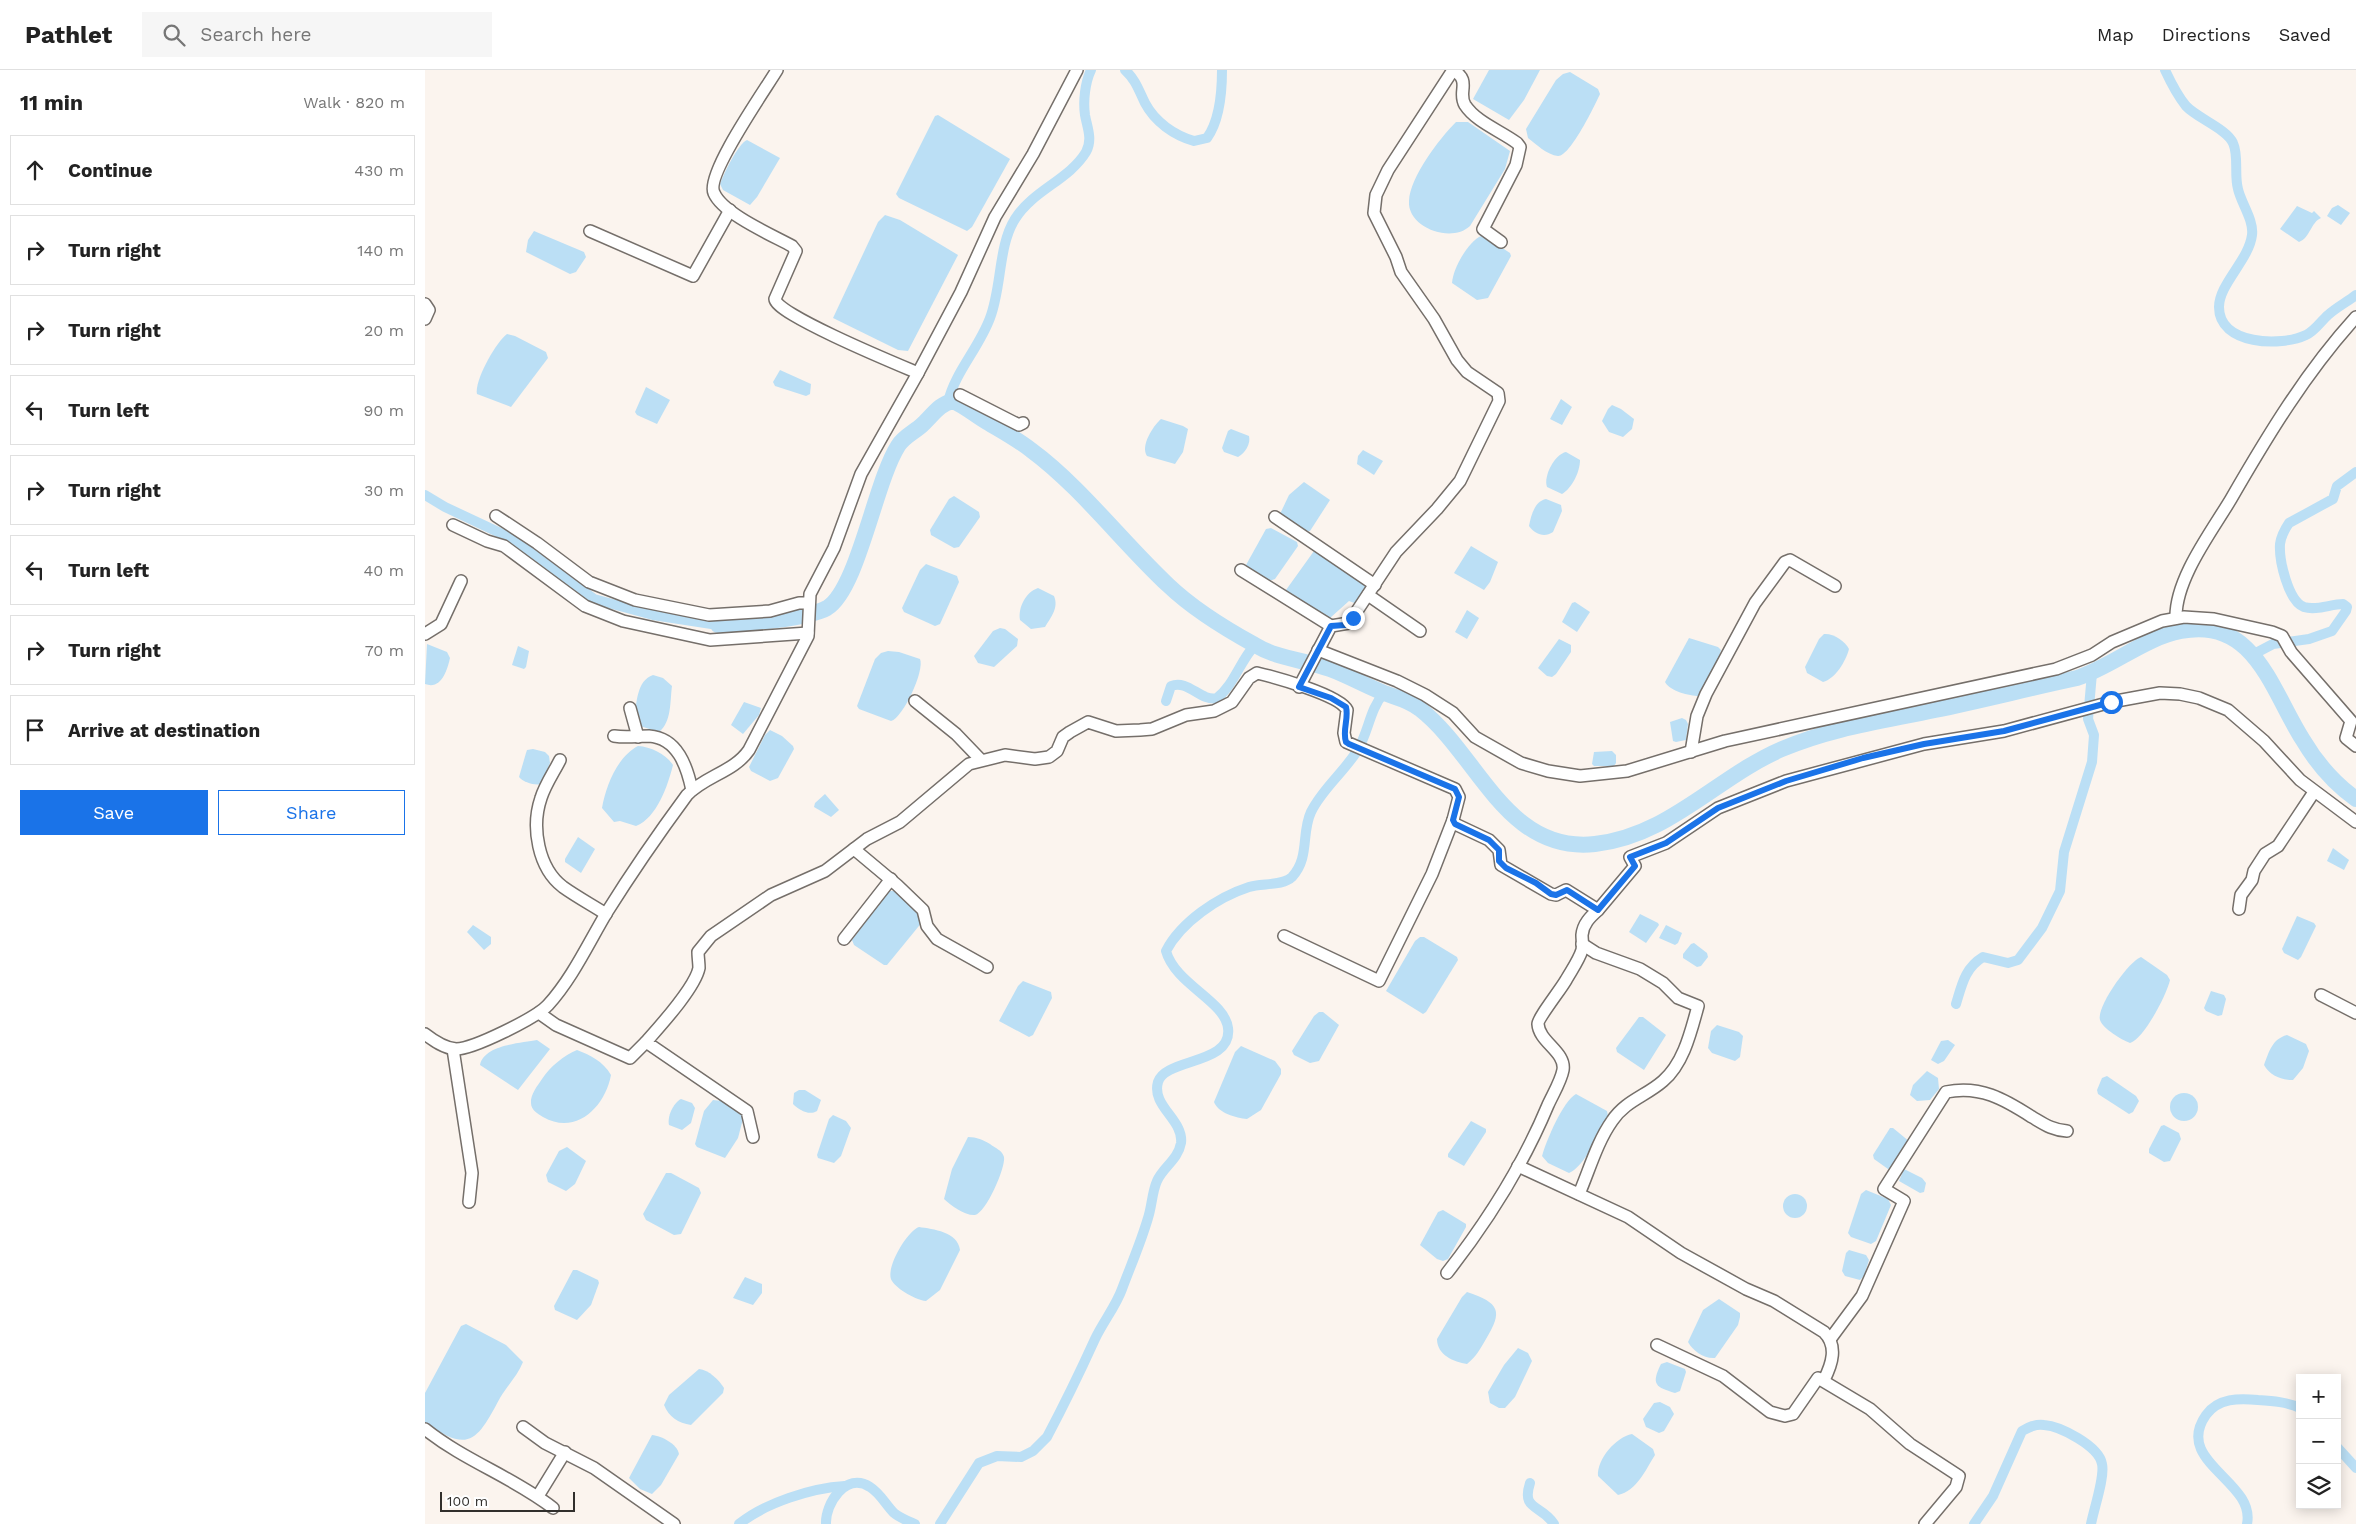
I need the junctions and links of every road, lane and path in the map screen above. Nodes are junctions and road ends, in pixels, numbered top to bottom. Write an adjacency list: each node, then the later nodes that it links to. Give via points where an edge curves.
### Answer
1 (777, 70): 4 (street, via 732,142 714,178 711,187 714,194)
2 (1077, 70): 10 (street, via 991,226)
3 (1453, 70): 6 (street, via 1462,78 1465,86 1463,99 1468,108 1520,147 1516,165 1483,229); 19 (street, via 1388,170 1376,196 1374,213 1401,272 1434,319 1457,360 1467,372 1498,393 1499,401 1460,481 1397,552)
4 (730, 210): 5 (street, via 693,276); 10 (street, via 796,251 775,299 779,307)
5 (590, 231)
6 (1501, 242)
7 (425, 304): 9 (street, via 429,310)
8 (2356, 317): 21 (street, via 2327,349 2275,423 2202,544 2178,600)
9 (425, 319)
10 (918, 373): 20 (street, via 856,485 834,548 810,594)
11 (960, 395): 12 (street, via 1019,426)
12 (1023, 423)
13 (496, 516): 20 (street, via 589,582 635,600 709,615 771,611 799,603)
14 (1275, 516): 19 (street)
15 (453, 525): 23 (street, via 504,546 585,606 623,621 710,640)
16 (1241, 570): 22 (street)
17 (461, 581): 25 (street, via 441,624)
18 (1835, 586): 33 (street, via 1790,560 1785,562 1755,603 1706,694 1697,716)
19 (1372, 590): 22 (street, via 1349,623); 24 (street)
20 (810, 605): 23 (street)
21 (2176, 618): 32 (street, via 2213,619 2282,636 2291,652 2351,720 2346,738); 33 (street, via 2112,642 2092,655 2056,669 1725,741)
22 (1331, 626): 26 (street)
23 (809, 630): 36 (street, via 745,755 735,765)
24 (1420, 631)
25 (425, 634)
26 (1316, 654): 27 (street); 33 (street, via 1397,681 1425,695 1453,713 1475,737 1521,763 1548,772 1580,776 1627,772)
27 (1299, 687): 35 (street, via 1257,673 1249,678 1232,702 1214,711 1186,715 1152,729 1116,731 1088,722 1063,738 1057,751 1049,757 1035,759 1005,755); 38 (street, via 1346,707 1344,733 1349,744 1455,789 1459,797)
28 (915, 701): 35 (street, via 956,734)
29 (630, 708): 31 (street)
30 (614, 736): 31 (street)
31 (638, 737): 36 (street, via 651,736 675,748 687,770)
32 (2356, 746)
33 (1691, 752)
34 (560, 760): 44 (street, via 541,799 540,852 547,867 563,886)
35 (981, 760): 40 (street, via 969,764 900,822)
36 (692, 790): 44 (street, via 634,868)
37 (2314, 792): 39 (street); 42 (street, via 2278,846 2265,854 2254,870 2252,880 2241,895); 43 (street, via 2246,724 2214,703 2180,694 2160,693 2004,731 1863,758 1753,793 1718,808 1666,843 1630,857 1635,866)
38 (1453, 820): 43 (street, via 1455,824 1489,840 1499,850 1499,861 1506,868 1551,894 1567,890); 45 (street, via 1432,874 1379,981)
39 (2356, 822)
40 (854, 849): 41 (street); 53 (street, via 825,871 771,895 711,936 698,952 699,967 690,985)
41 (891, 879): 46 (street); 48 (street, via 923,910 927,926 937,939)
42 (2239, 909)
43 (1598, 910): 47 (street, via 1588,919 1582,932)
44 (606, 914): 50 (street, via 553,998)
45 (1284, 936)
46 (844, 939)
47 (1582, 944): 57 (street, via 1565,981 1551,1005 1541,1014 1538,1024 1541,1035 1563,1061 1563,1070); 58 (street, via 1596,953 1640,969 1663,983 1678,998 1698,1006 1687,1044 1669,1075 1627,1104 1611,1122)
48 (987, 967)
49 (2321, 995): 51 (street)
50 (539, 1012): 53 (street, via 557,1024 630,1058); 54 (street, via 468,1047)
51 (2356, 1013)
52 (425, 1034): 54 (street)
53 (646, 1042): 56 (street, via 747,1112)
54 (453, 1049): 59 (street, via 472,1173)
55 (2067, 1131): 61 (street, via 2051,1129 1995,1094 1957,1089 1946,1092 1884,1189 1904,1201 1862,1296)
56 (753, 1137)
57 (1518, 1166): 58 (street); 60 (street, via 1474,1239)
58 (1579, 1194): 61 (street, via 1628,1217 1681,1253 1774,1301)
59 (469, 1202)
60 (1447, 1273)
61 (1831, 1338): 63 (street, via 1832,1357)
62 (1657, 1345): 63 (street, via 1723,1376 1770,1412 1785,1416 1793,1414 1814,1380)
63 (1824, 1380): 70 (street, via 1870,1409 1910,1444 1959,1476 1956,1487)
64 (523, 1428): 66 (street)
65 (425, 1429): 67 (street, via 486,1469)
66 (565, 1452): 67 (street); 69 (street, via 595,1468)
67 (538, 1496): 68 (street)
68 (553, 1508)
69 (674, 1524)
70 (1925, 1524)

